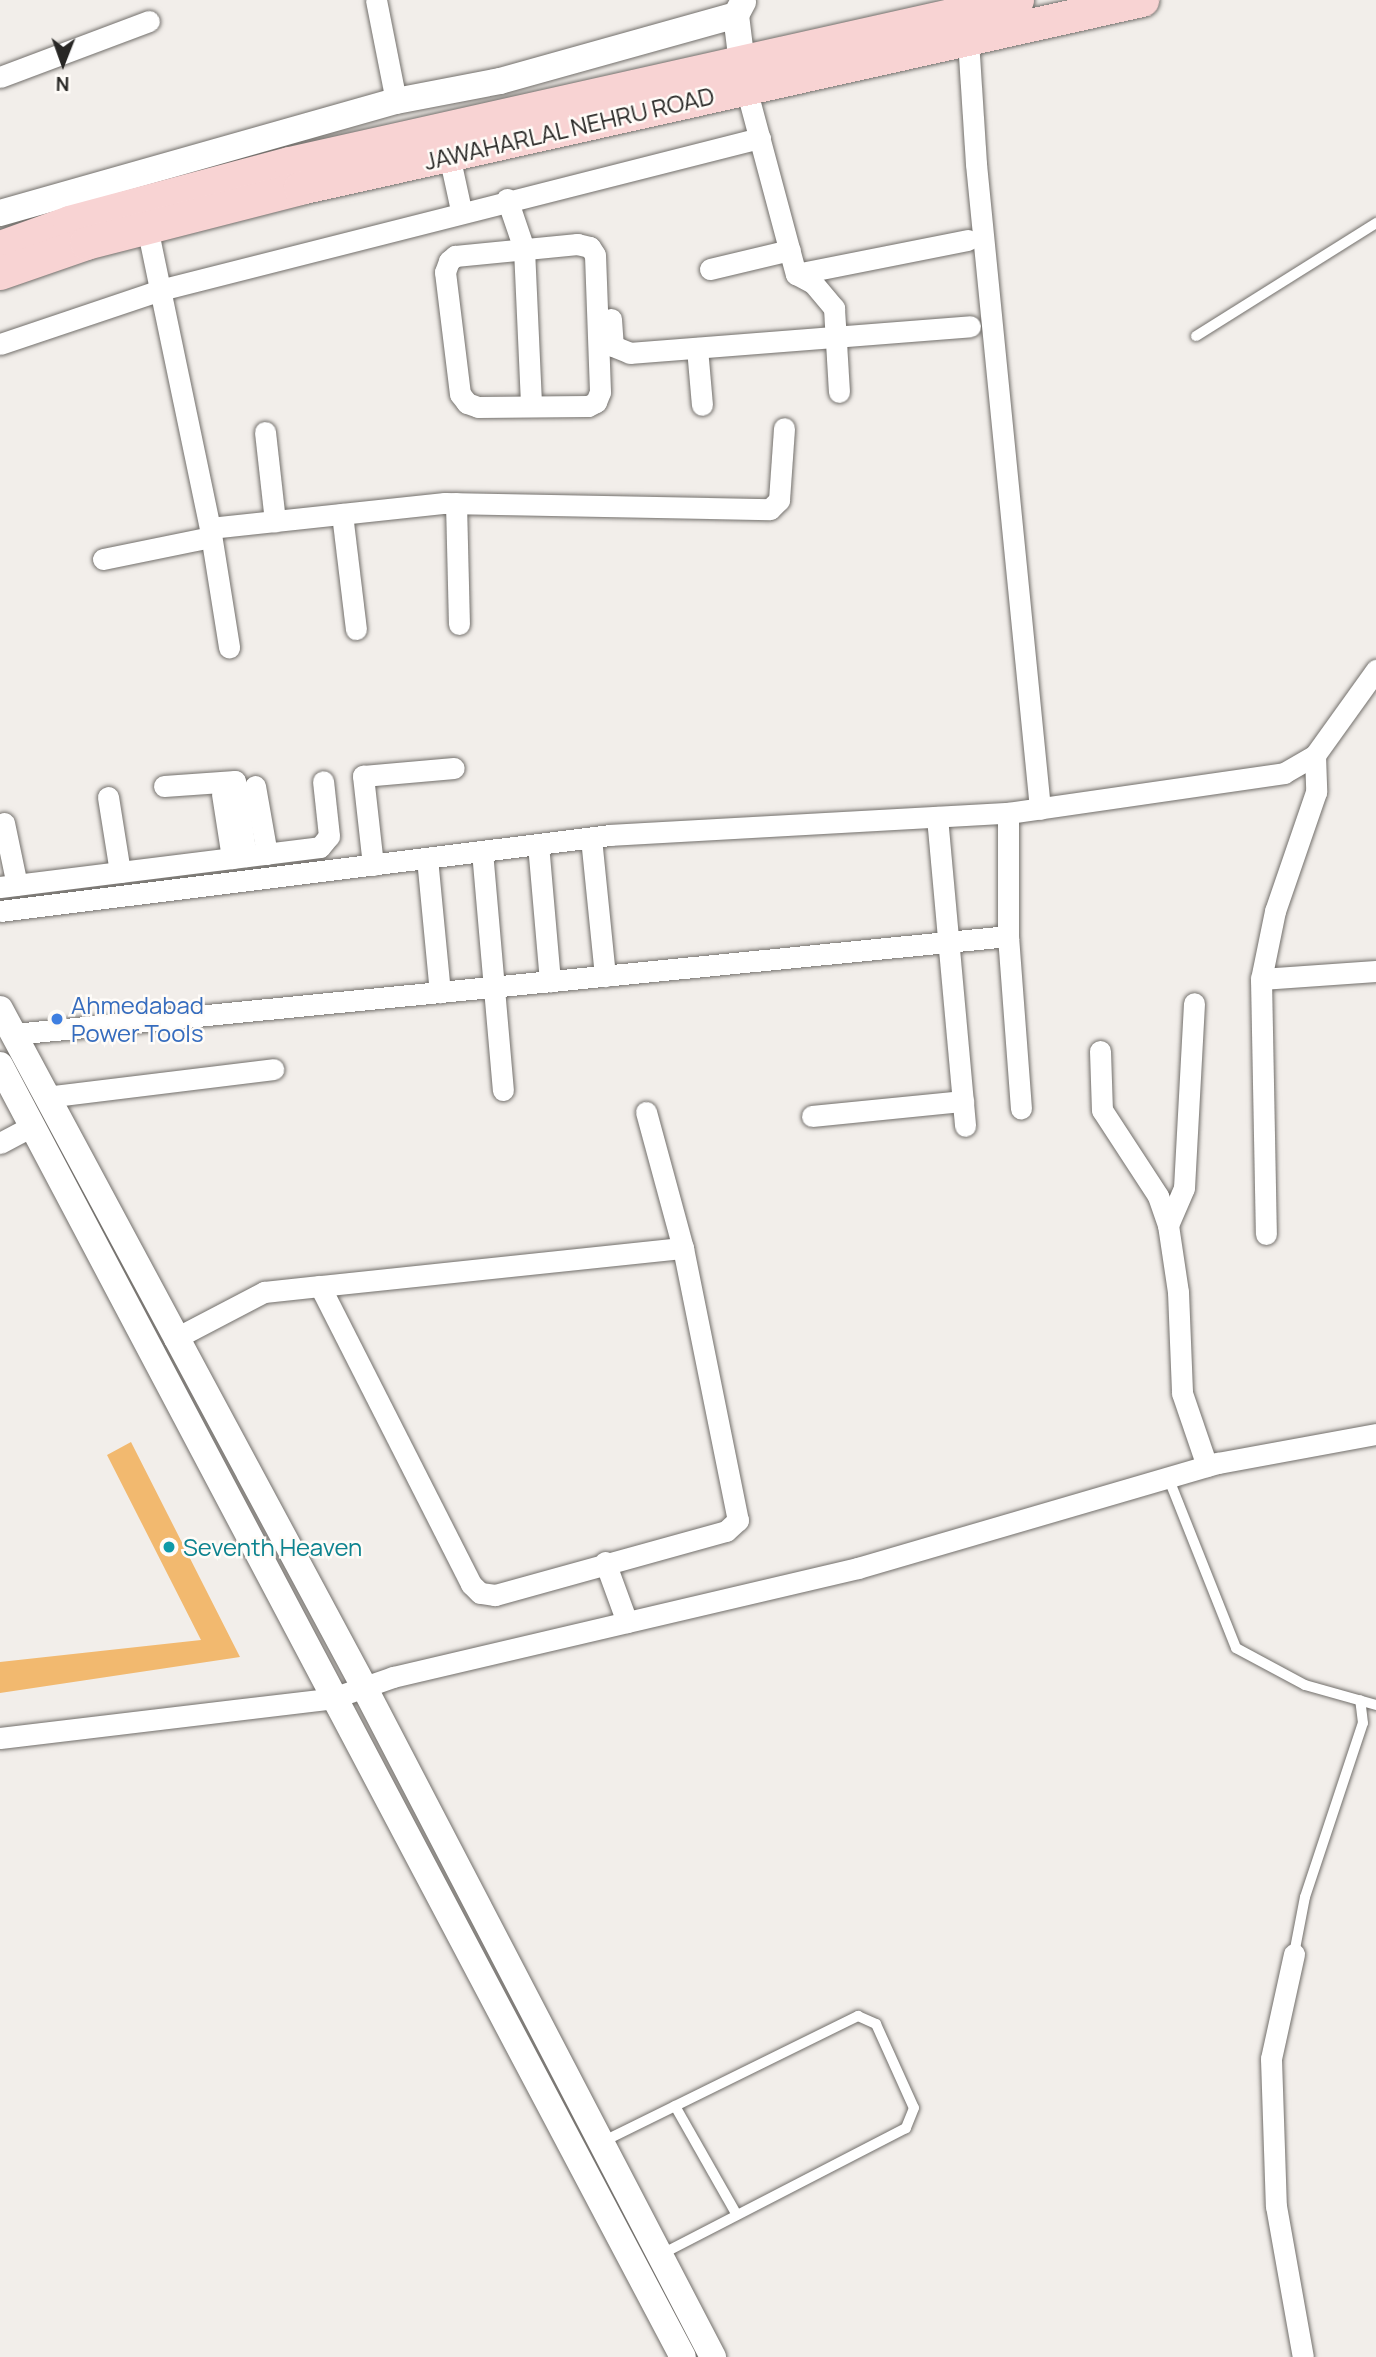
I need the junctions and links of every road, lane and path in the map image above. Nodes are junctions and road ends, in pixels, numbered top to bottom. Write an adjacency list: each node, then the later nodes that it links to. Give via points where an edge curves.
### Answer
1 (376, 0): 9 (street)
2 (1017, 0): 7 (main road, JAWAHARLAL NEHRU ROAD)
3 (1142, 0): 6 (main road, JAWAHARLAL NEHRU ROAD)
4 (735, 5): 7 (street); 9 (street, via 500,81)
5 (149, 22): 8 (street)
6 (968, 40): 7 (main road, JAWAHARLAL NEHRU ROAD); 52 (street, via 975,164)
7 (743, 75): 10 (street); 11 (main road, JAWAHARLAL NEHRU ROAD); 18 (main road, JAWAHARLAL NEHRU ROAD, via 289,163 69,222)
8 (0, 77)
9 (396, 101): 14 (street)
10 (760, 138): 12 (street); 20 (street)
11 (449, 155): 13 (street); 16 (main road, JAWAHARLAL NEHRU ROAD)
12 (507, 199): 13 (street); 19 (street)
13 (461, 210): 25 (street)
14 (0, 213)
15 (1376, 223): 27 (lane)
16 (147, 227): 22 (main road, JAWAHARLAL NEHRU ROAD); 25 (street)
17 (968, 240): 23 (street)
18 (0, 247)
19 (524, 249): 33 (street); 33 (street, via 455,256 445,272 460,394 478,407); 33 (street, via 584,244 595,255 598,398 588,406)
20 (790, 250): 21 (street); 23 (street)
21 (710, 269)
22 (0, 273)
23 (796, 274): 28 (street, via 813,283 834,308)
24 (608, 289): 30 (street, via 613,346 620,352)
25 (160, 290): 29 (street); 39 (street)
26 (970, 326): 28 (street)
27 (1196, 336)
28 (834, 337): 30 (street); 31 (street)
29 (0, 344)
30 (696, 348): 32 (street)
31 (839, 392)
32 (702, 405)
33 (531, 407)
34 (784, 428): 36 (street, via 779,500 770,509)
35 (265, 432): 38 (street)
36 (456, 503): 37 (street); 41 (street)
37 (341, 514): 38 (street); 42 (street)
38 (275, 521): 39 (street)
39 (211, 532): 40 (street); 43 (street)
40 (103, 559)
41 (458, 624)
42 (356, 629)
43 (229, 647)
44 (1376, 670): 45 (street)
45 (1315, 755): 52 (street, via 1284,773); 69 (street, via 1316,792 1275,911)
46 (454, 768): 61 (street, via 363,776)
47 (323, 781): 59 (street, via 327,843)
48 (164, 786): 59 (street, via 235,781)
49 (255, 786): 59 (street)
50 (222, 794): 59 (street)
51 (108, 797): 62 (street)
52 (1040, 809): 53 (street)
53 (1008, 813): 54 (street); 65 (street)
54 (937, 817): 56 (street); 66 (street)
55 (4, 823): 63 (street)
56 (591, 838): 57 (street); 68 (street)
57 (538, 844): 58 (street); 70 (street)
58 (482, 851): 60 (street); 71 (street)
59 (248, 856): 62 (street)
60 (427, 858): 61 (street); 72 (street)
61 (373, 865): 64 (street)
62 (120, 872): 63 (street)
63 (8, 886)
64 (0, 911)
65 (1008, 936): 66 (street); 82 (street)
66 (947, 941): 68 (street); 81 (street)
67 (1376, 971): 69 (street)
68 (605, 976): 70 (street)
69 (1261, 979): 89 (street)
70 (550, 981): 71 (street)
71 (496, 987): 72 (street); 79 (street)
72 (440, 992): 75 (street)
73 (1194, 1003): 88 (street, via 1184,1188)
74 (0, 1009): 75 (street)
75 (14, 1034): 80 (street)
76 (1100, 1051): 88 (street, via 1102,1110 1158,1196)
77 (0, 1065): 85 (street)
78 (273, 1069): 80 (street)
79 (503, 1090)
80 (46, 1097): 92 (street)
81 (963, 1101): 84 (street); 86 (street)
82 (1021, 1109)
83 (646, 1112): 90 (street)
84 (812, 1116)
85 (32, 1126): 87 (street); 99 (street)
86 (965, 1126)
87 (0, 1143)
88 (1168, 1225): 94 (street, via 1178,1292 1182,1392)
89 (1266, 1234)
90 (683, 1248): 91 (street); 96 (street, via 738,1520 726,1531)
91 (320, 1286): 92 (street, via 264,1292); 96 (street, via 471,1584 480,1593 495,1595)
92 (174, 1339): 98 (street)
93 (1376, 1434): 94 (street)
94 (1207, 1466): 95 (street)
95 (1168, 1477): 97 (street, via 858,1567); 100 (lane, via 1236,1648 1305,1685)
96 (605, 1562): 97 (street)
97 (627, 1622): 98 (street)
98 (363, 1685): 99 (street); 105 (street)
99 (333, 1698): 102 (street); 108 (street)
100 (1360, 1700): 101 (lane); 103 (lane, via 1363,1723 1305,1897)
101 (1376, 1705)
102 (0, 1738)
103 (1294, 1954): 110 (street, via 1271,2059 1276,2206)
104 (675, 2106): 105 (lane); 106 (lane); 106 (lane, via 858,2016 876,2024 914,2108 906,2128)
105 (600, 2143): 107 (street)
106 (737, 2215): 107 (lane)
107 (659, 2256): 109 (street)
108 (683, 2357)
109 (713, 2357)
110 (1303, 2357)

